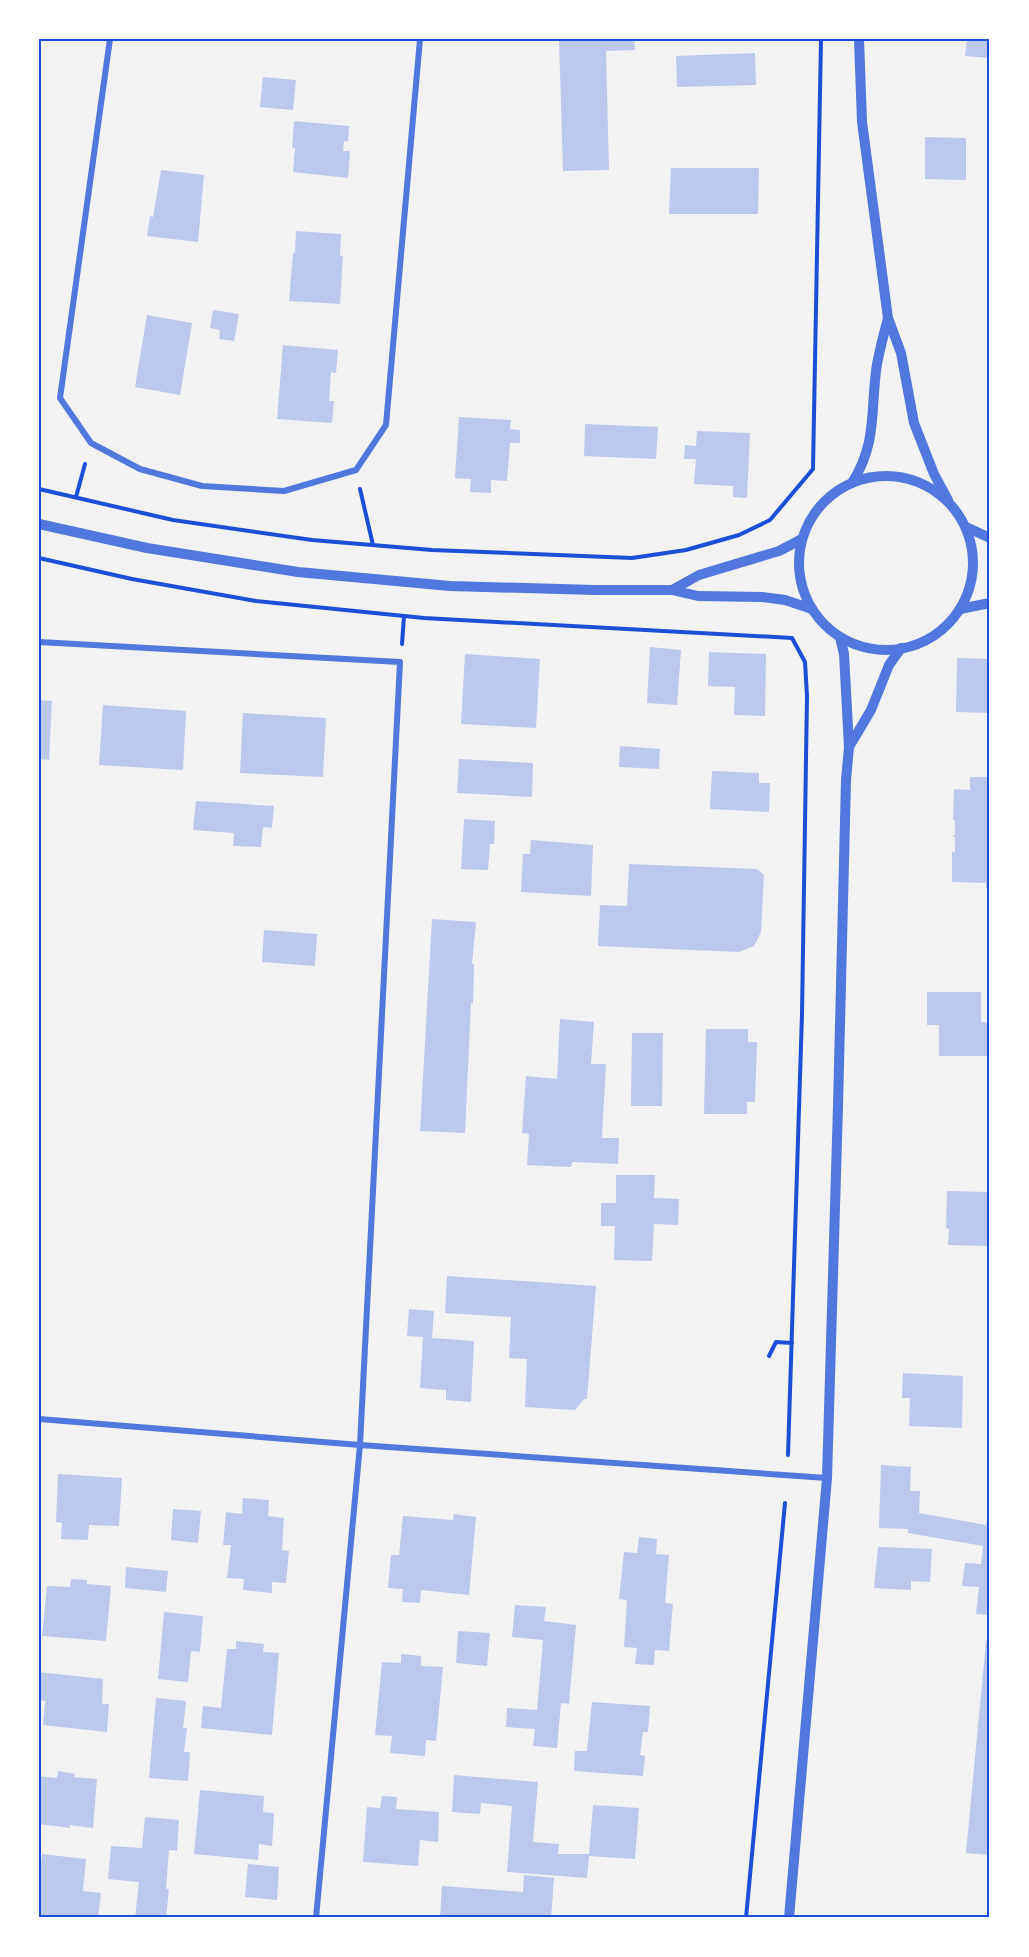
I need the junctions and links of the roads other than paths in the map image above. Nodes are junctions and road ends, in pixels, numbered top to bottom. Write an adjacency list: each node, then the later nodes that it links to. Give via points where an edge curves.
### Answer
1 (110, 39): 2 (street, via 60,398 91,443 140,469 201,486 284,491 356,470 387,425)
2 (420, 39)
3 (859, 39): 4 (street, via 862,122)
4 (888, 318): 5 (street, via 877,364 869,446); 6 (street, via 901,353 914,423)
5 (852, 483): 6 (street, via 877,476 904,477 929,487); 10 (street, via 830,496 813,516)
6 (950, 503): 8 (street)
7 (39, 524): 11 (street, via 147,548 298,572 450,586)
8 (966, 527): 9 (street); 14 (street, via 973,569)
9 (990, 538)
10 (802, 539): 11 (street, via 779,551 699,575); 13 (street, via 802,587)
11 (672, 590): 13 (street, via 698,596 785,600)
12 (990, 603): 14 (street)
13 (812, 609): 15 (street)
14 (960, 609): 17 (street, via 944,628 924,642)
15 (840, 637): 17 (street, via 880,650); 18 (street)
16 (39, 642): 20 (street, via 400,662)
17 (901, 648): 18 (street, via 889,664 871,710)
18 (849, 747): 21 (street)
19 (39, 1419): 20 (street)
20 (360, 1445): 21 (street); 22 (street)
21 (826, 1478): 23 (street)
22 (316, 1918)
23 (789, 1918)

